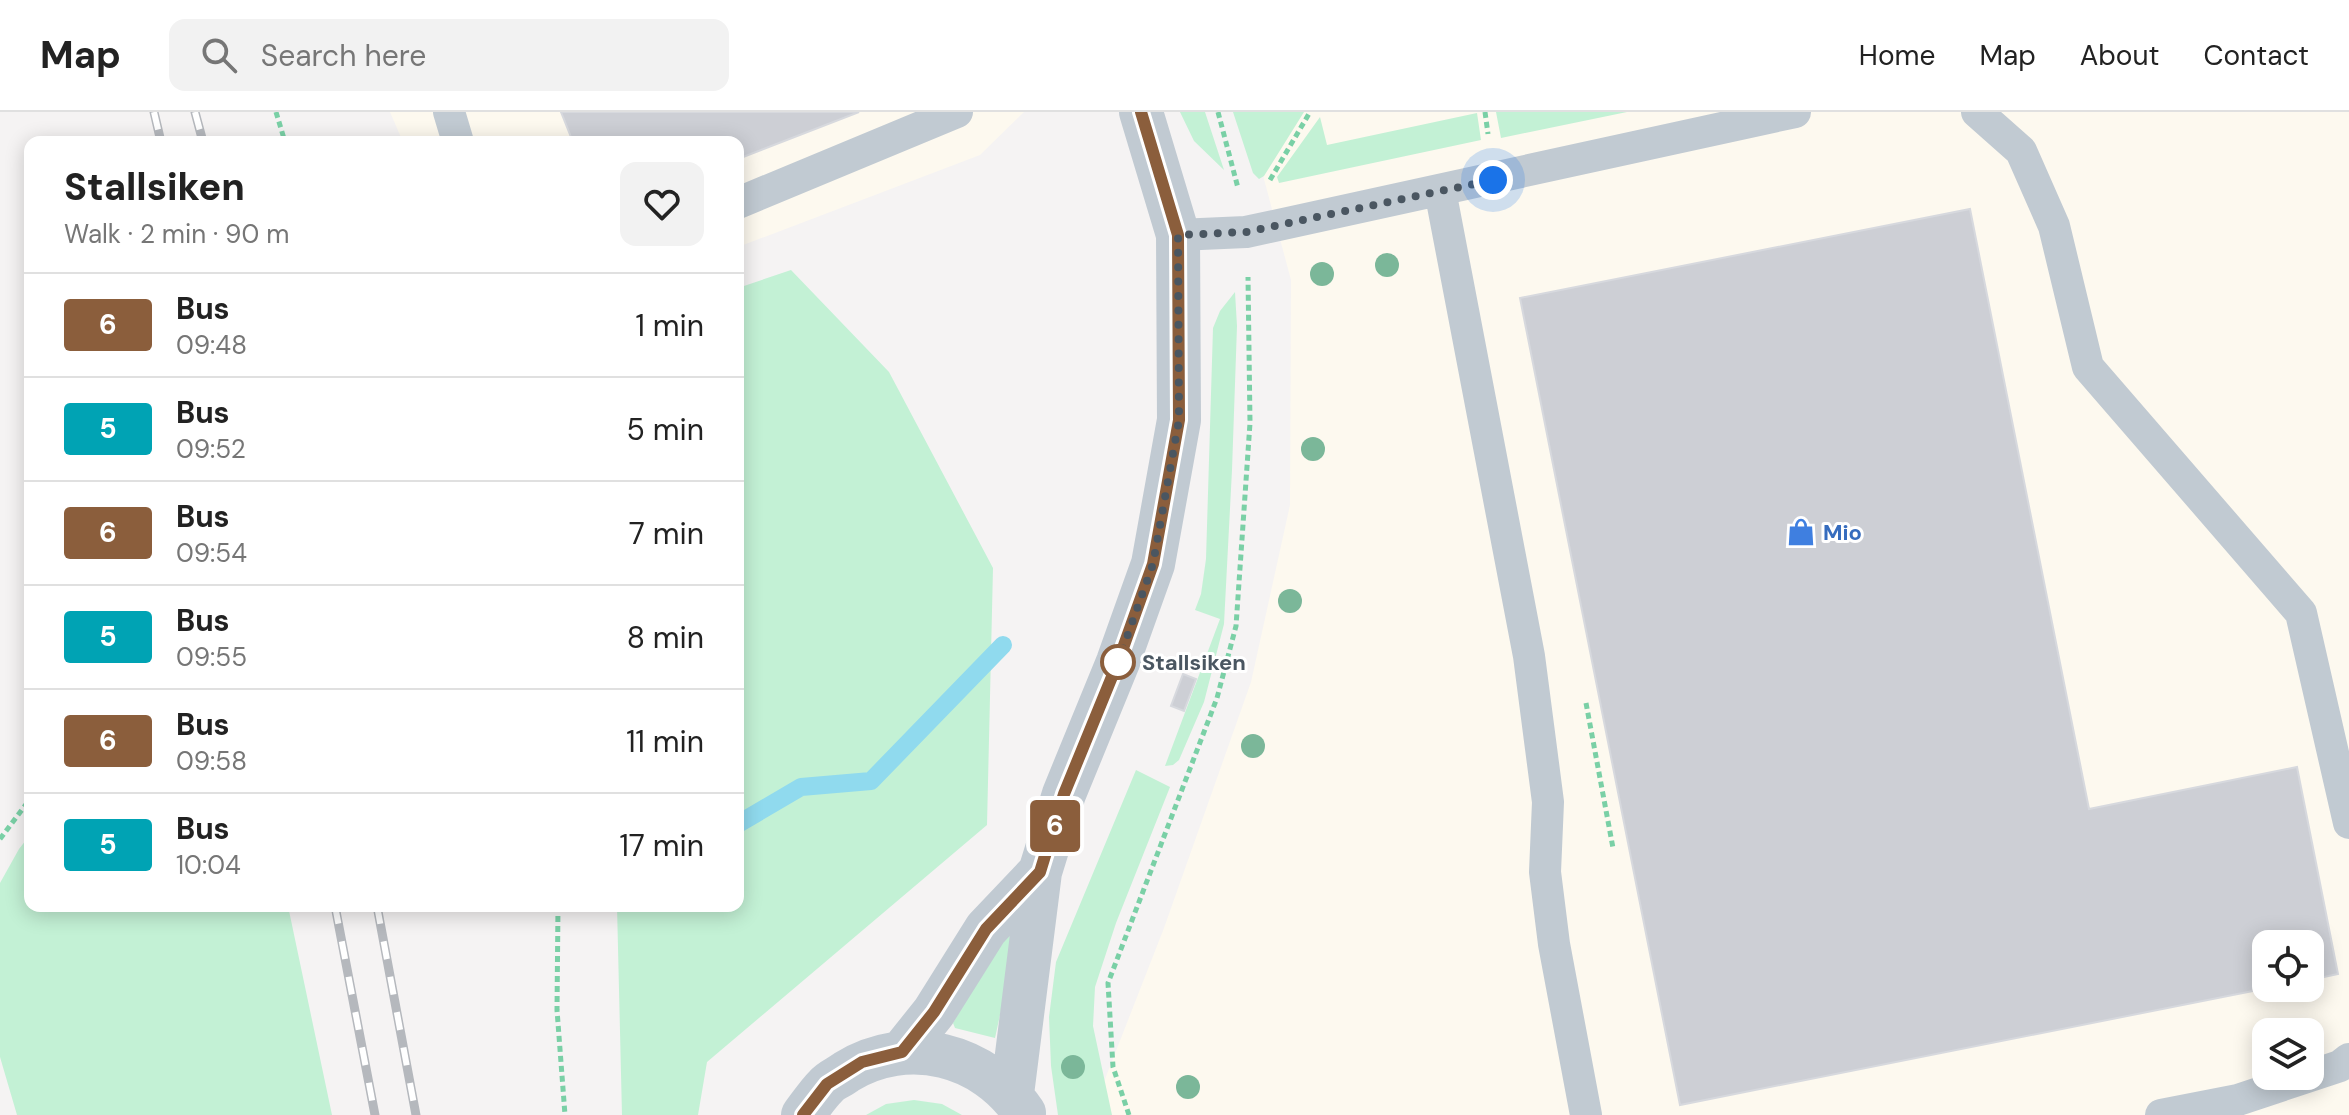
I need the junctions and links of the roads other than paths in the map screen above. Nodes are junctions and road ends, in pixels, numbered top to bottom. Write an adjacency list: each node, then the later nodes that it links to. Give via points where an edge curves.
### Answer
1 (449, 112): 6 (lane)
2 (957, 112): 8 (lane)
3 (1141, 112): 9 (street)
4 (1795, 112): 7 (lane)
5 (1977, 112): 10 (lane, via 2021,151 2054,226 2088,367 2301,613)
6 (456, 136)
7 (1440, 190): 9 (lane, via 1246,232); 16 (lane, via 1529,656 1548,802 1545,872)
8 (744, 201)
9 (1178, 235): 11 (street, via 1179,420 1153,564 1064,794)
10 (2349, 823)
11 (1040, 872): 12 (street, via 986,929); 14 (street)
12 (902, 1052): 14 (street, via 942,1054 980,1069); 15 (street, via 862,1062 827,1084)
13 (2349, 1059): 17 (lane, via 2238,1100)
14 (1019, 1105)
15 (803, 1115)
16 (1586, 1115)
17 (2161, 1115)

